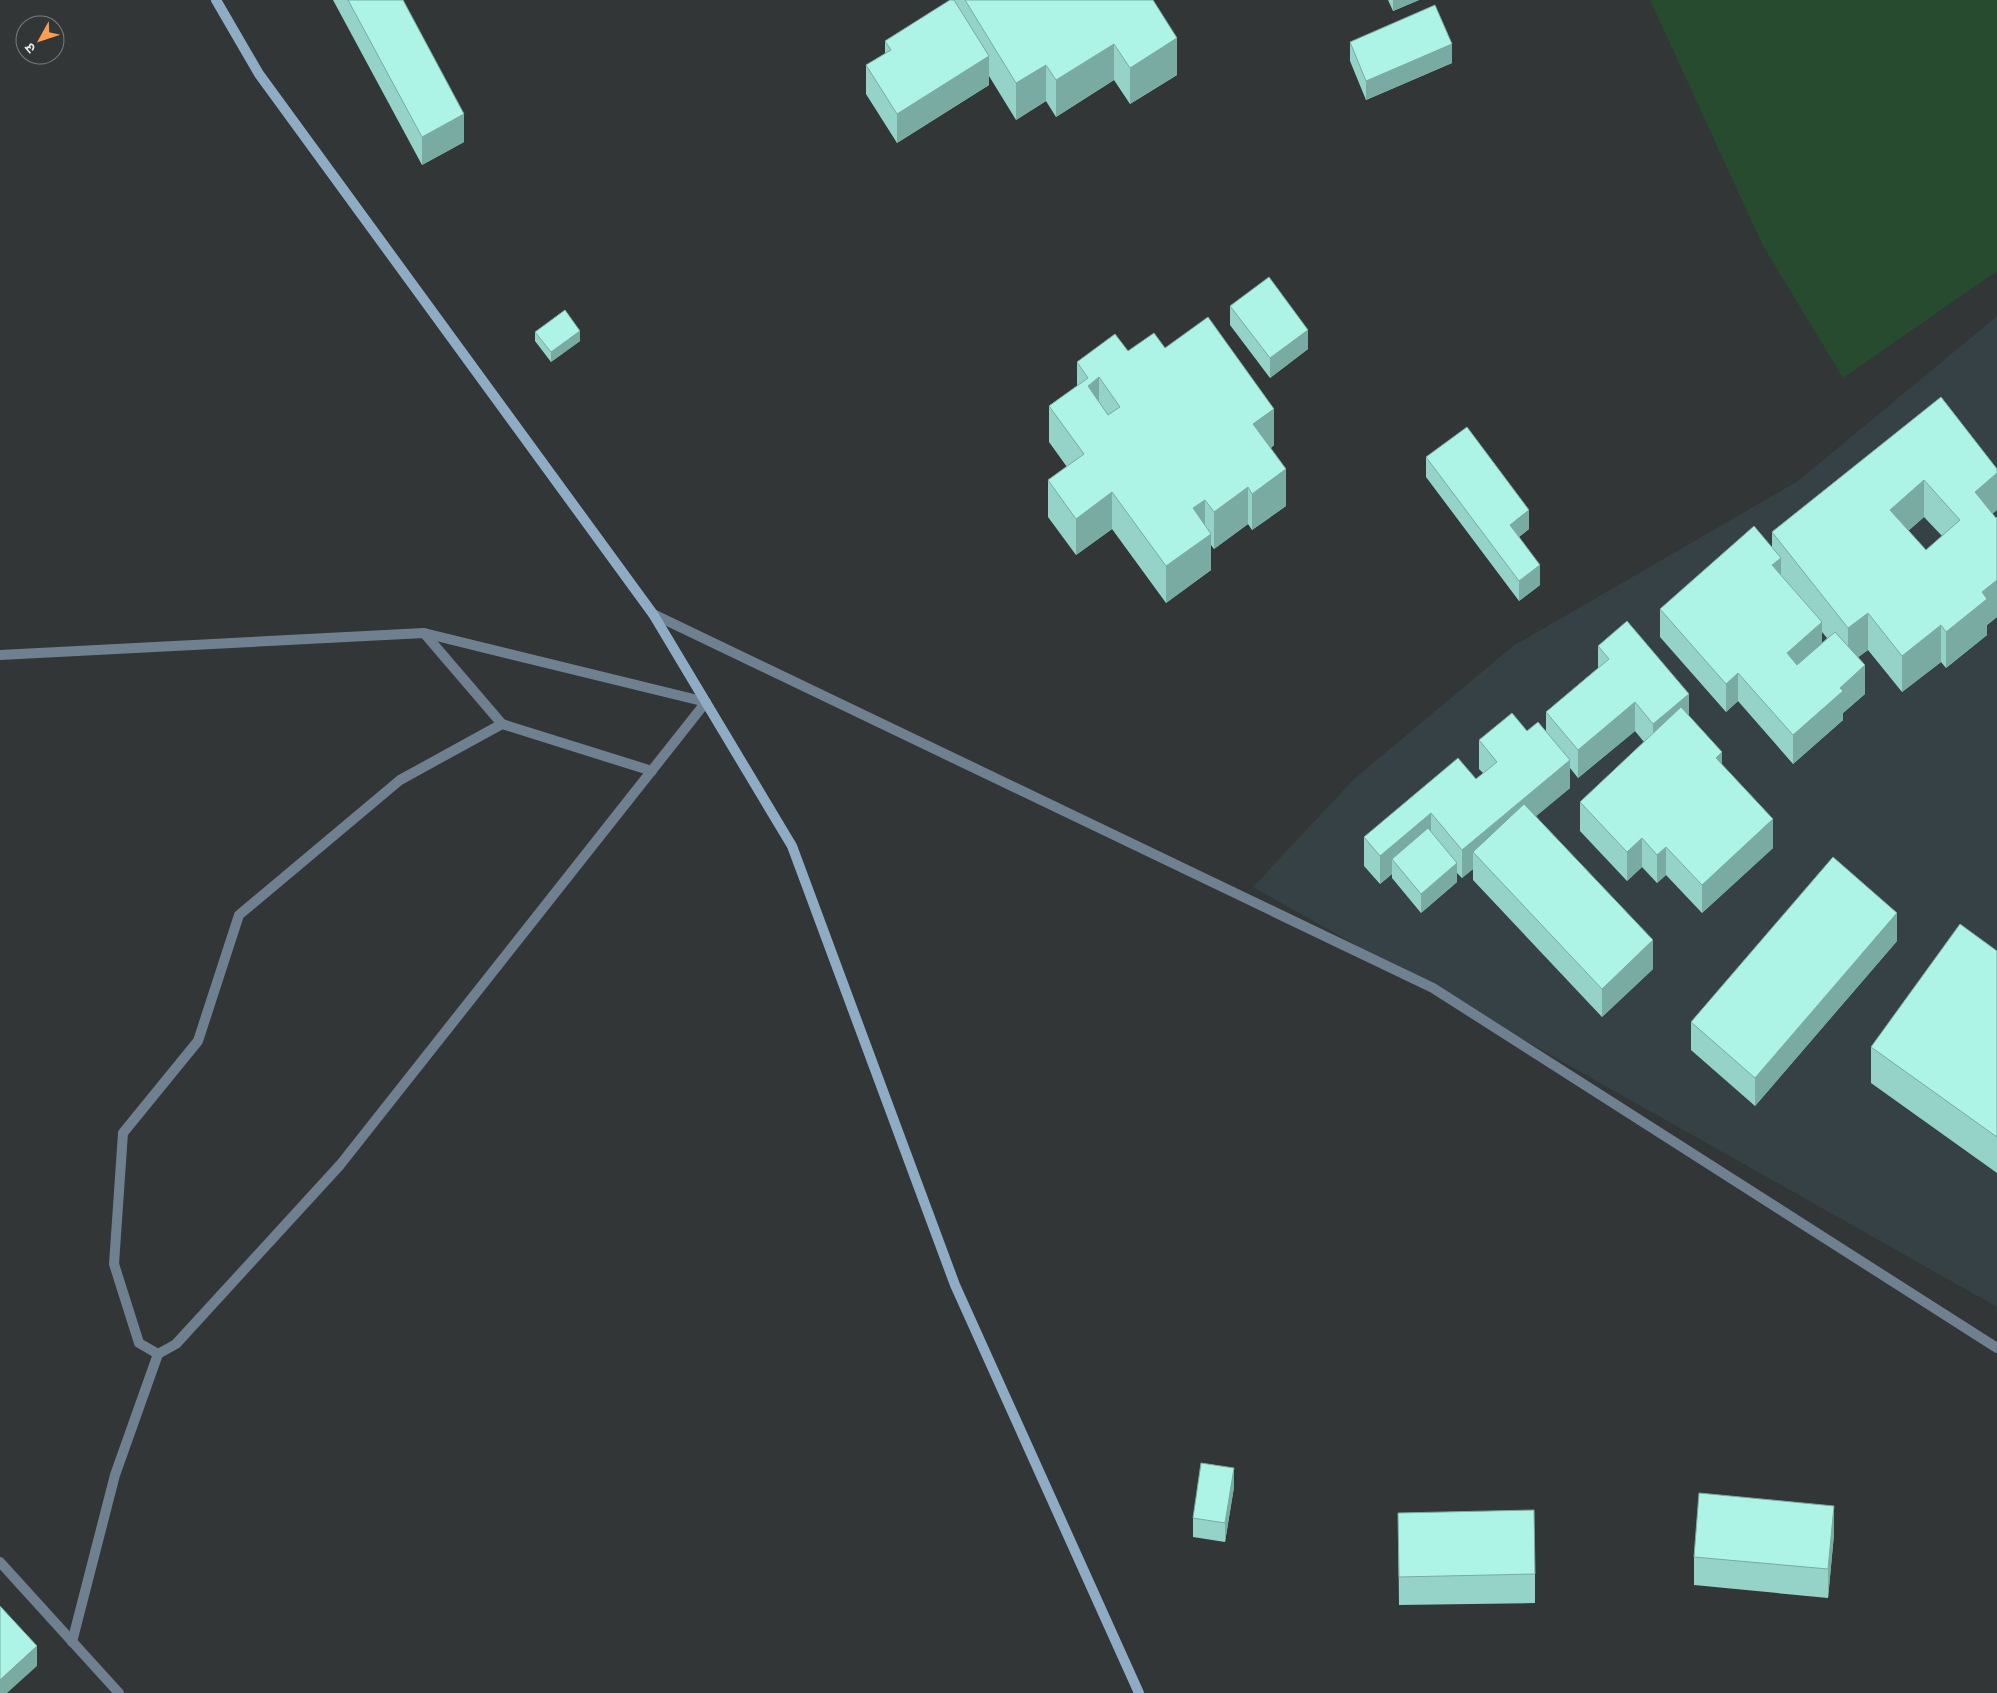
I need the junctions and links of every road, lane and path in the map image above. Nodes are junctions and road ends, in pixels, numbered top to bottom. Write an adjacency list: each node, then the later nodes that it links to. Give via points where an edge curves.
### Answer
1 (216, 0): 2 (street, via 259,74)
2 (653, 614): 5 (street); 8 (street, via 1434,988)
3 (424, 633): 4 (street); 5 (street); 6 (street)
4 (0, 655)
5 (706, 702): 7 (street); 13 (street, via 792,846 956,1285)
6 (502, 724): 7 (street); 9 (street, via 400,780 239,915 198,1041 124,1133 114,1264 139,1343)
7 (652, 771): 9 (street, via 340,1165 176,1344)
8 (1997, 1348)
9 (158, 1354): 11 (street, via 116,1475)
10 (0, 1562): 11 (street)
11 (72, 1642): 12 (street)
12 (119, 1693)
13 (1139, 1693)

